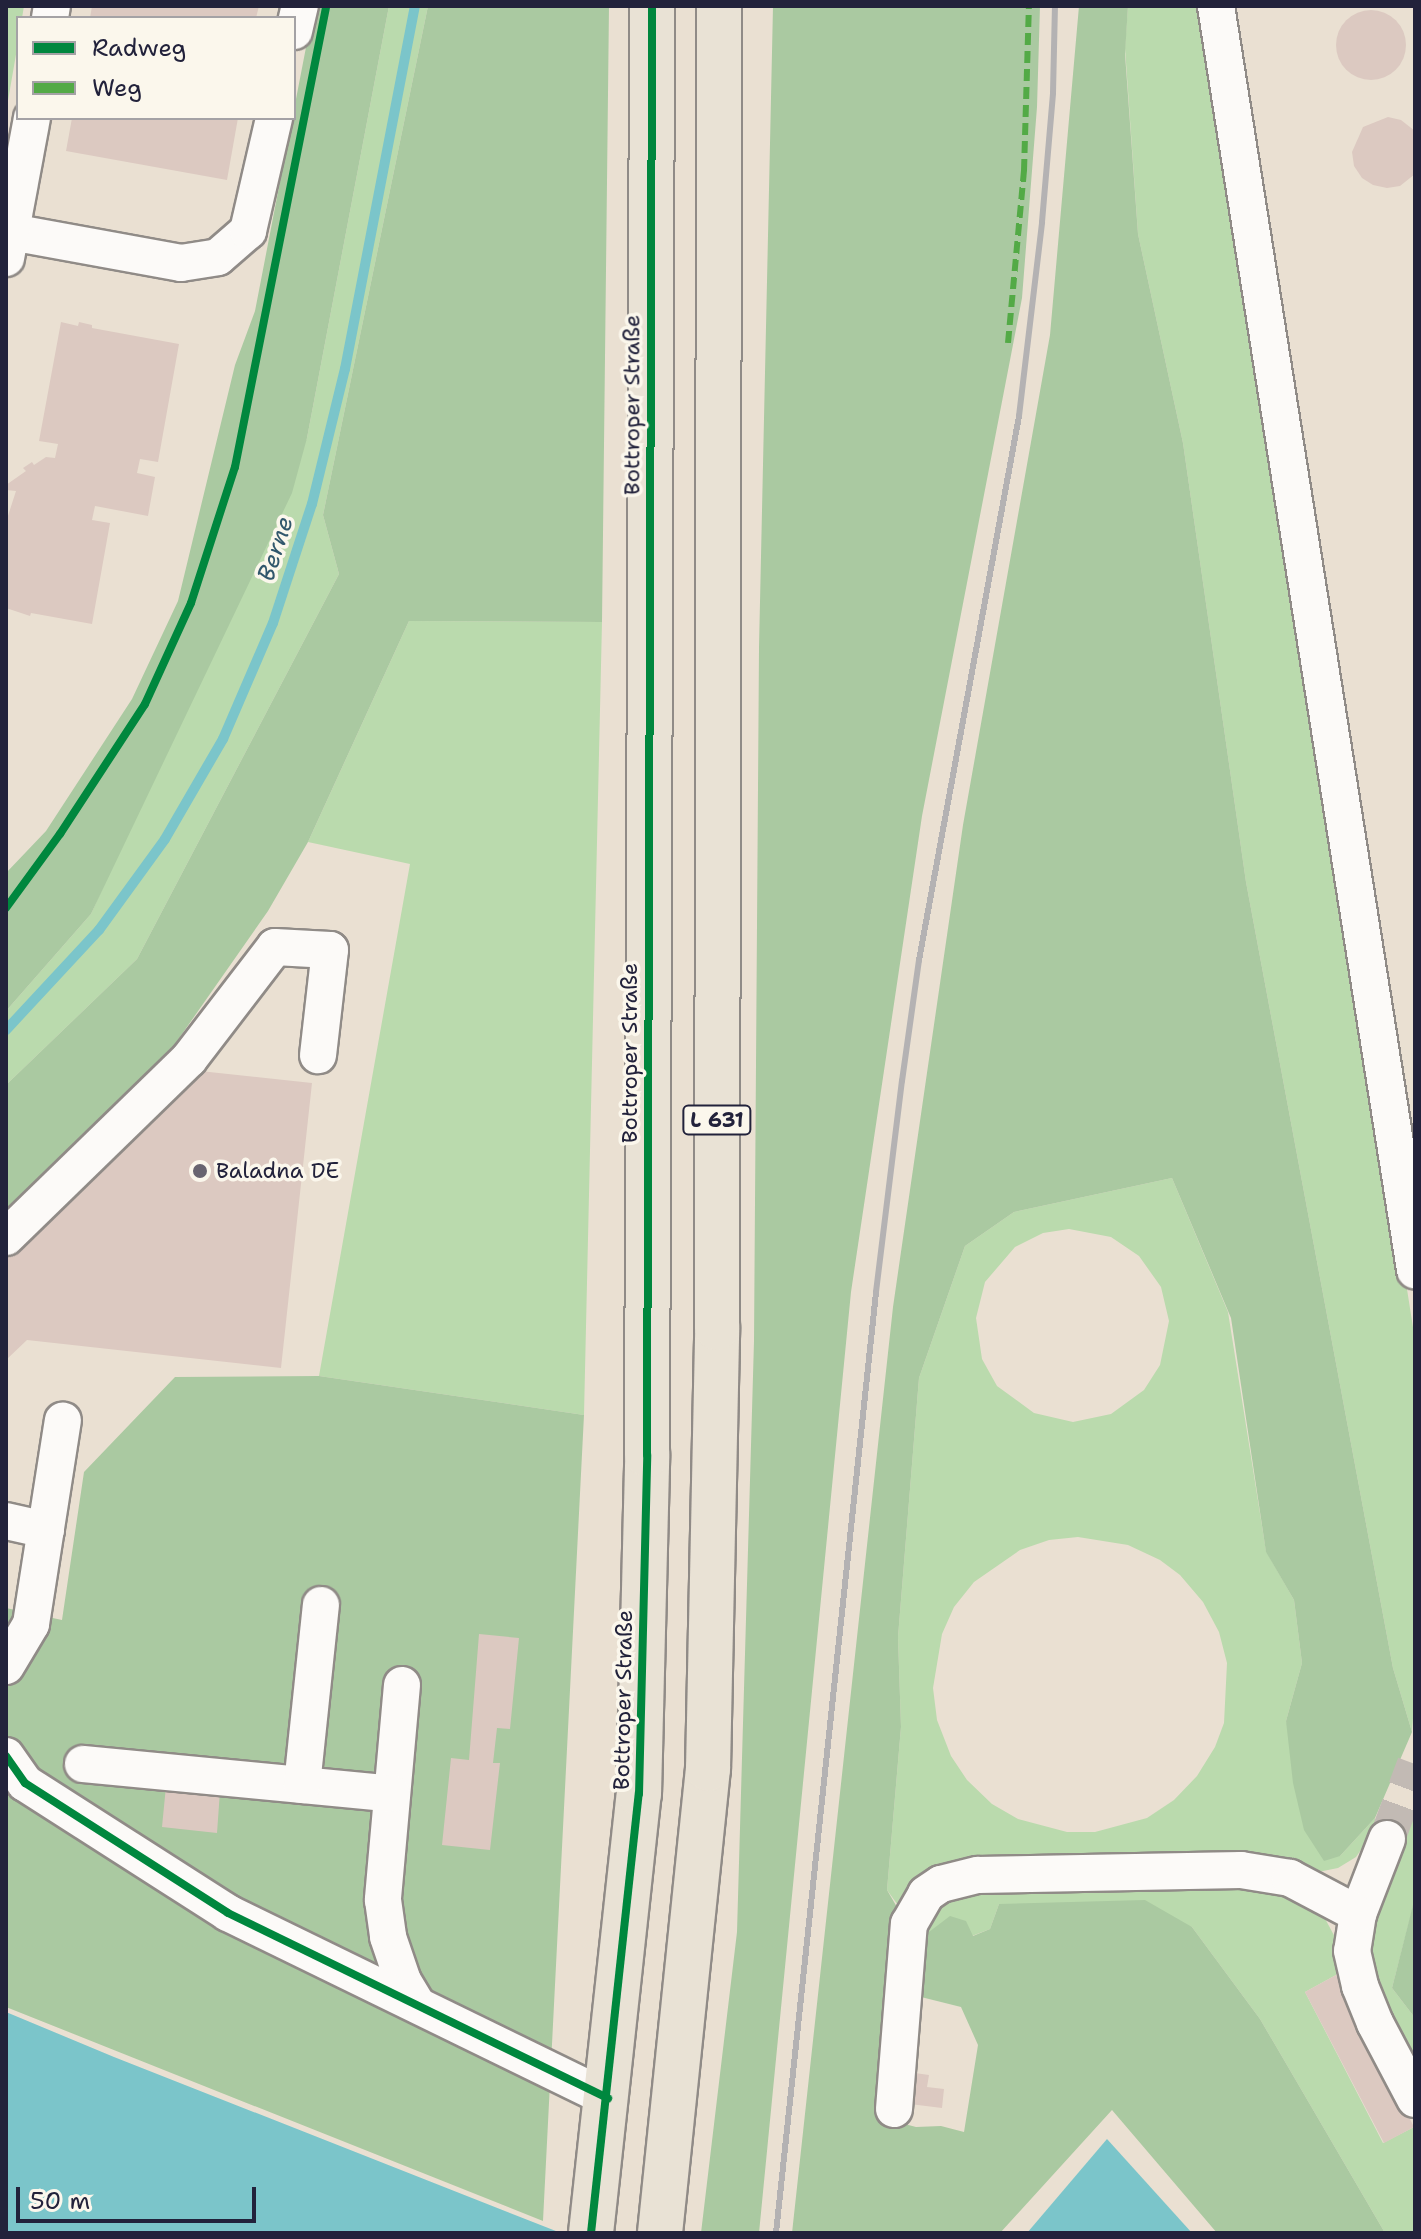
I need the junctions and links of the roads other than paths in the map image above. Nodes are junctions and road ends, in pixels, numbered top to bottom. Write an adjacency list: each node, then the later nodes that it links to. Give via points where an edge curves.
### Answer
1 (652, 6): 23 (main road, Bottroper Straße, via 647,1455 639,1794)
2 (719, 6): 27 (main road, L 631, via 717,1328 708,1769)
3 (1216, 6): 9 (street)
4 (32, 120): 6 (street)
5 (274, 120): 6 (street, via 248,231 218,257 181,263)
6 (9, 245)
7 (318, 1055): 8 (street, via 330,950 275,947 189,1059)
8 (6, 1237)
9 (1415, 1270)
10 (63, 1420): 12 (street)
11 (6, 1521): 12 (street)
12 (46, 1530): 14 (street, via 31,1624)
13 (321, 1605): 18 (street)
14 (6, 1666)
15 (402, 1685): 19 (street)
16 (6, 1756): 22 (street, via 25,1783 228,1913)
17 (83, 1764): 18 (street)
18 (302, 1785): 19 (street)
19 (392, 1794): 22 (street, via 383,1900 388,1937)
20 (1387, 1839): 21 (street)
21 (1358, 1914): 24 (street, via 1352,1951 1360,1986); 25 (street, via 1290,1878 1241,1870 978,1875 941,1884 926,1894 909,1924)
22 (416, 2003): 23 (street)
23 (608, 2098): 26 (main road, Bottroper Straße)
24 (1415, 2099)
25 (894, 2109)
26 (594, 2216)
27 (660, 2232)

